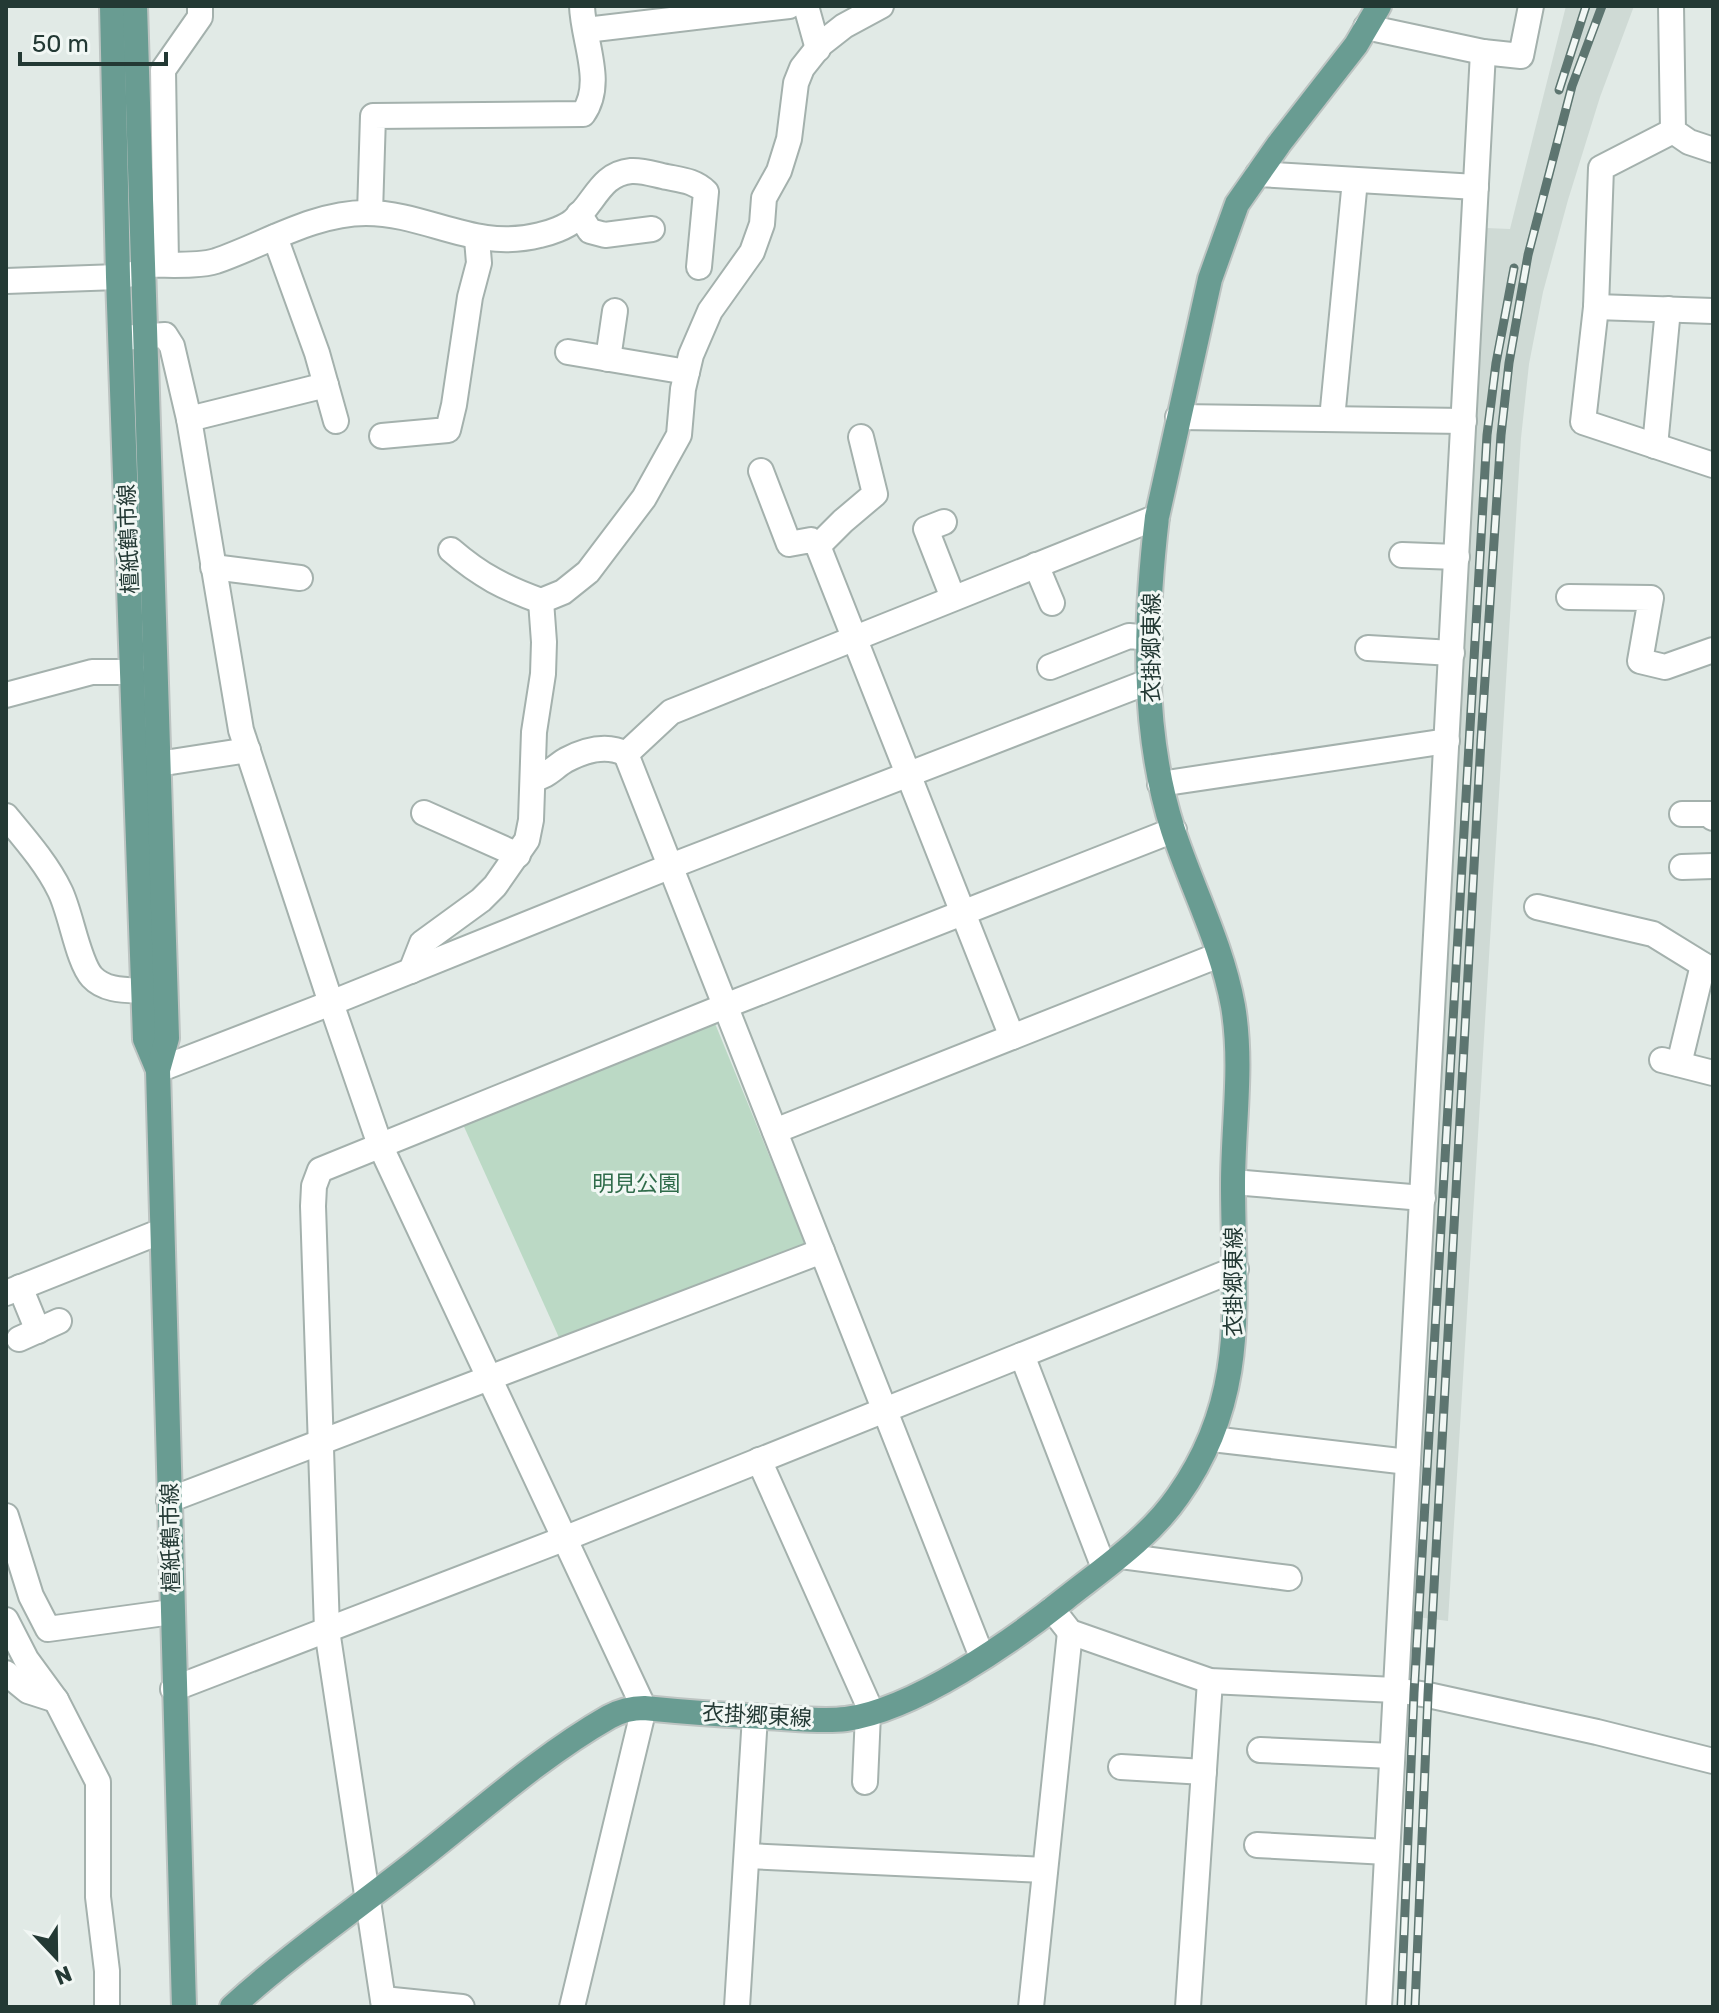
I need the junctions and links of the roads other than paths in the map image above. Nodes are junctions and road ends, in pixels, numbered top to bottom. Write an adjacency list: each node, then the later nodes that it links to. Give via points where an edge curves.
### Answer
1 (112, 6): 28 (main road, 檀紙鶴市線)
2 (135, 6): 14 (main road, 檀紙鶴市線)
3 (200, 6): 15 (street, via 200,17)
4 (789, 6): 10 (street)
5 (806, 6): 12 (street)
6 (881, 6): 12 (street, via 844,26)
7 (1379, 6): 11 (main road, 衣掛郷東線)
8 (1531, 6): 13 (street, via 1521,56)
9 (1671, 6): 16 (street)
10 (584, 18): 21 (street, via 593,101 583,114 373,116)
11 (1366, 27): 13 (street); 18 (main road, 衣掛郷東線)
12 (818, 49): 37 (street, via 796,83 789,139 764,198 752,252 710,311)
13 (1483, 52): 20 (street)
14 (137, 70): 15 (street); 26 (main road, 檀紙鶴市線)
15 (163, 70): 26 (street)
16 (1673, 131): 17 (street); 30 (street, via 1601,168)
17 (1713, 150)
18 (1258, 174): 19 (street); 39 (main road, 衣掛郷東線, via 1237,204 1221,244)
19 (1355, 180): 20 (street); 41 (street)
20 (1476, 187): 43 (street)
21 (370, 213): 24 (street, via 347,213); 25 (street)
22 (579, 214): 23 (street, via 590,231 605,235); 25 (street, via 542,235); 27 (street, via 617,174 635,170 697,184 706,192)
23 (652, 229)
24 (275, 237): 26 (street, via 212,263); 38 (street)
25 (477, 239): 44 (street, via 479,263 448,430)
26 (151, 267): 28 (street); 34 (main road, 檀紙鶴市線)
27 (699, 267)
28 (118, 277): 29 (street); 34 (main road, 檀紙鶴市線)
29 (6, 281)
30 (1596, 307): 31 (street); 46 (street, via 1583,422)
31 (1668, 309): 33 (street); 46 (street)
32 (615, 311): 36 (street)
33 (1713, 311)
34 (132, 337): 40 (street, via 165,335); 68 (main road, 檀紙鶴市線); 74 (main road, 檀紙鶴市線)
35 (568, 352): 36 (street)
36 (608, 359): 37 (street)
37 (687, 372): 60 (street, via 679,435 644,498 588,572)
38 (326, 385): 40 (street); 42 (street)
39 (1178, 417): 41 (street); 49 (main road, 衣掛郷東線)
40 (189, 419): 56 (street)
41 (1332, 419): 43 (street)
42 (336, 421)
43 (1464, 421): 54 (street)
44 (382, 436)
45 (861, 437): 51 (street, via 875,494)
46 (1655, 446): 47 (street)
47 (1713, 465)
48 (761, 471): 51 (street, via 789,544 811,540)
49 (1157, 517): 55 (street); 63 (main road, 衣掛郷東線)
50 (944, 522): 59 (street, via 926,529)
51 (818, 546): 62 (street)
52 (451, 550): 60 (street, via 479,574)
53 (1402, 555): 54 (street)
54 (1457, 557): 66 (street)
55 (1036, 565): 59 (street); 61 (street)
56 (213, 567): 57 (street); 72 (street)
57 (300, 578)
58 (1569, 597): 65 (street, via 1651,598 1640,661 1665,667)
59 (953, 598): 62 (street)
60 (541, 601): 76 (street, via 543,674)
61 (1052, 603)
62 (855, 638): 73 (street, via 671,712); 75 (street)
63 (1150, 638): 67 (street, via 1129,636); 69 (main road, 衣掛郷東線)
64 (1368, 648): 66 (street)
65 (1713, 650)
66 (1452, 653): 71 (street)
67 (1050, 667)
68 (133, 672): 70 (street, via 92,672); 92 (main road, 檀紙鶴市線)
69 (1150, 681): 75 (street); 77 (main road, 衣掛郷東線)
70 (6, 695)
71 (1447, 741): 77 (street); 101 (street)
72 (248, 750): 74 (street); 93 (street)
73 (626, 754): 76 (street, via 614,748 584,753); 84 (street)
74 (158, 764): 96 (main road, 檀紙鶴市線, via 167,1038)
75 (908, 774): 84 (street); 88 (street)
76 (533, 779): 83 (street, via 527,840)
77 (1160, 784): 82 (main road, 衣掛郷東線)
78 (424, 813): 83 (street)
79 (1682, 814): 81 (street)
80 (6, 816): 92 (street, via 59,888 92,978 111,989)
81 (1713, 818)
82 (1174, 830): 88 (street); 89 (main road, 衣掛郷東線)
83 (518, 855): 91 (street, via 481,900 422,943)
84 (671, 866): 91 (street); 94 (street)
85 (1713, 866): 86 (street)
86 (1682, 867)
87 (1537, 907): 90 (street, via 1653,934)
88 (962, 913): 94 (street); 95 (street)
89 (1219, 955): 95 (street); 100 (main road, 衣掛郷東線, via 1239,1054)
90 (1708, 968): 97 (street, via 1670,1062)
91 (411, 971): 93 (street)
92 (144, 991): 96 (main road, 檀紙鶴市線, via 145,1039)
93 (331, 1003): 96 (street); 99 (street)
94 (725, 1006): 98 (street); 99 (street)
95 (1012, 1037): 98 (street)
96 (158, 1070): 102 (main road, 檀紙鶴市線)
97 (1713, 1073)
98 (775, 1131): 103 (street)
99 (380, 1145): 108 (street); 111 (street, via 320,1170 314,1186)
100 (1233, 1182): 101 (street); 104 (main road, 衣掛郷東線)
101 (1423, 1198): 113 (street)
102 (162, 1231): 105 (street); 114 (main road, 檀紙鶴市線)
103 (822, 1251): 108 (street); 109 (street)
104 (1236, 1269): 107 (street); 110 (main road, 衣掛郷東線, via 1232,1362)
105 (13, 1290): 106 (street)
106 (39, 1330)
107 (1022, 1355): 109 (street); 117 (street)
108 (490, 1377): 111 (street); 116 (street)
109 (885, 1410): 112 (street); 124 (street)
110 (1212, 1439): 113 (street); 117 (main road, 衣掛郷東線, via 1178,1497)
111 (320, 1441): 114 (street); 122 (street)
112 (759, 1460): 116 (street); 131 (street)
113 (1408, 1462): 128 (street)
114 (169, 1500): 120 (main road, 檀紙鶴市線)
115 (6, 1516): 120 (street, via 31,1596 48,1629)
116 (566, 1538): 122 (street); 130 (street)
117 (1113, 1562): 118 (street); 119 (main road, 衣掛郷東線)
118 (1289, 1578)
119 (1052, 1609): 123 (street); 124 (main road, 衣掛郷東線)
120 (172, 1612): 127 (main road, 檀紙鶴市線)
121 (6, 1620): 129 (street)
122 (327, 1630): 127 (street); 143 (street)
123 (1070, 1632): 126 (street); 142 (street)
124 (982, 1657): 131 (main road, 衣掛郷東線, via 913,1697)
125 (6, 1673): 129 (street, via 28,1691)
126 (1210, 1681): 128 (street); 137 (street)
127 (173, 1689): 146 (main road, 檀紙鶴市線)
128 (1395, 1690): 134 (street); 135 (street)
129 (56, 1700): 145 (street, via 98,1782 98,1897)
130 (644, 1708): 132 (main road, 衣掛郷東線); 143 (main road, 衣掛郷東線, via 613,1715 586,1731); 149 (street)
131 (870, 1714): 132 (main road, 衣掛郷東線, via 845,1719); 138 (street)
132 (755, 1716): 141 (street)
133 (1260, 1750): 134 (street)
134 (1392, 1756): 140 (street)
135 (1713, 1761)
136 (1121, 1767): 137 (street)
137 (1204, 1772): 152 (street)
138 (865, 1782)
139 (1257, 1845): 140 (street)
140 (1387, 1852): 153 (street)
141 (747, 1856): 142 (street); 150 (street)
142 (1045, 1870): 151 (street)
143 (367, 1900): 144 (street); 147 (main road, 衣掛郷東線)
144 (384, 2003): 148 (street)
145 (107, 2007)
146 (184, 2007)
147 (232, 2007)
148 (462, 2007)
149 (572, 2007)
150 (737, 2007)
151 (1031, 2007)
152 (1188, 2007)
153 (1379, 2007)

